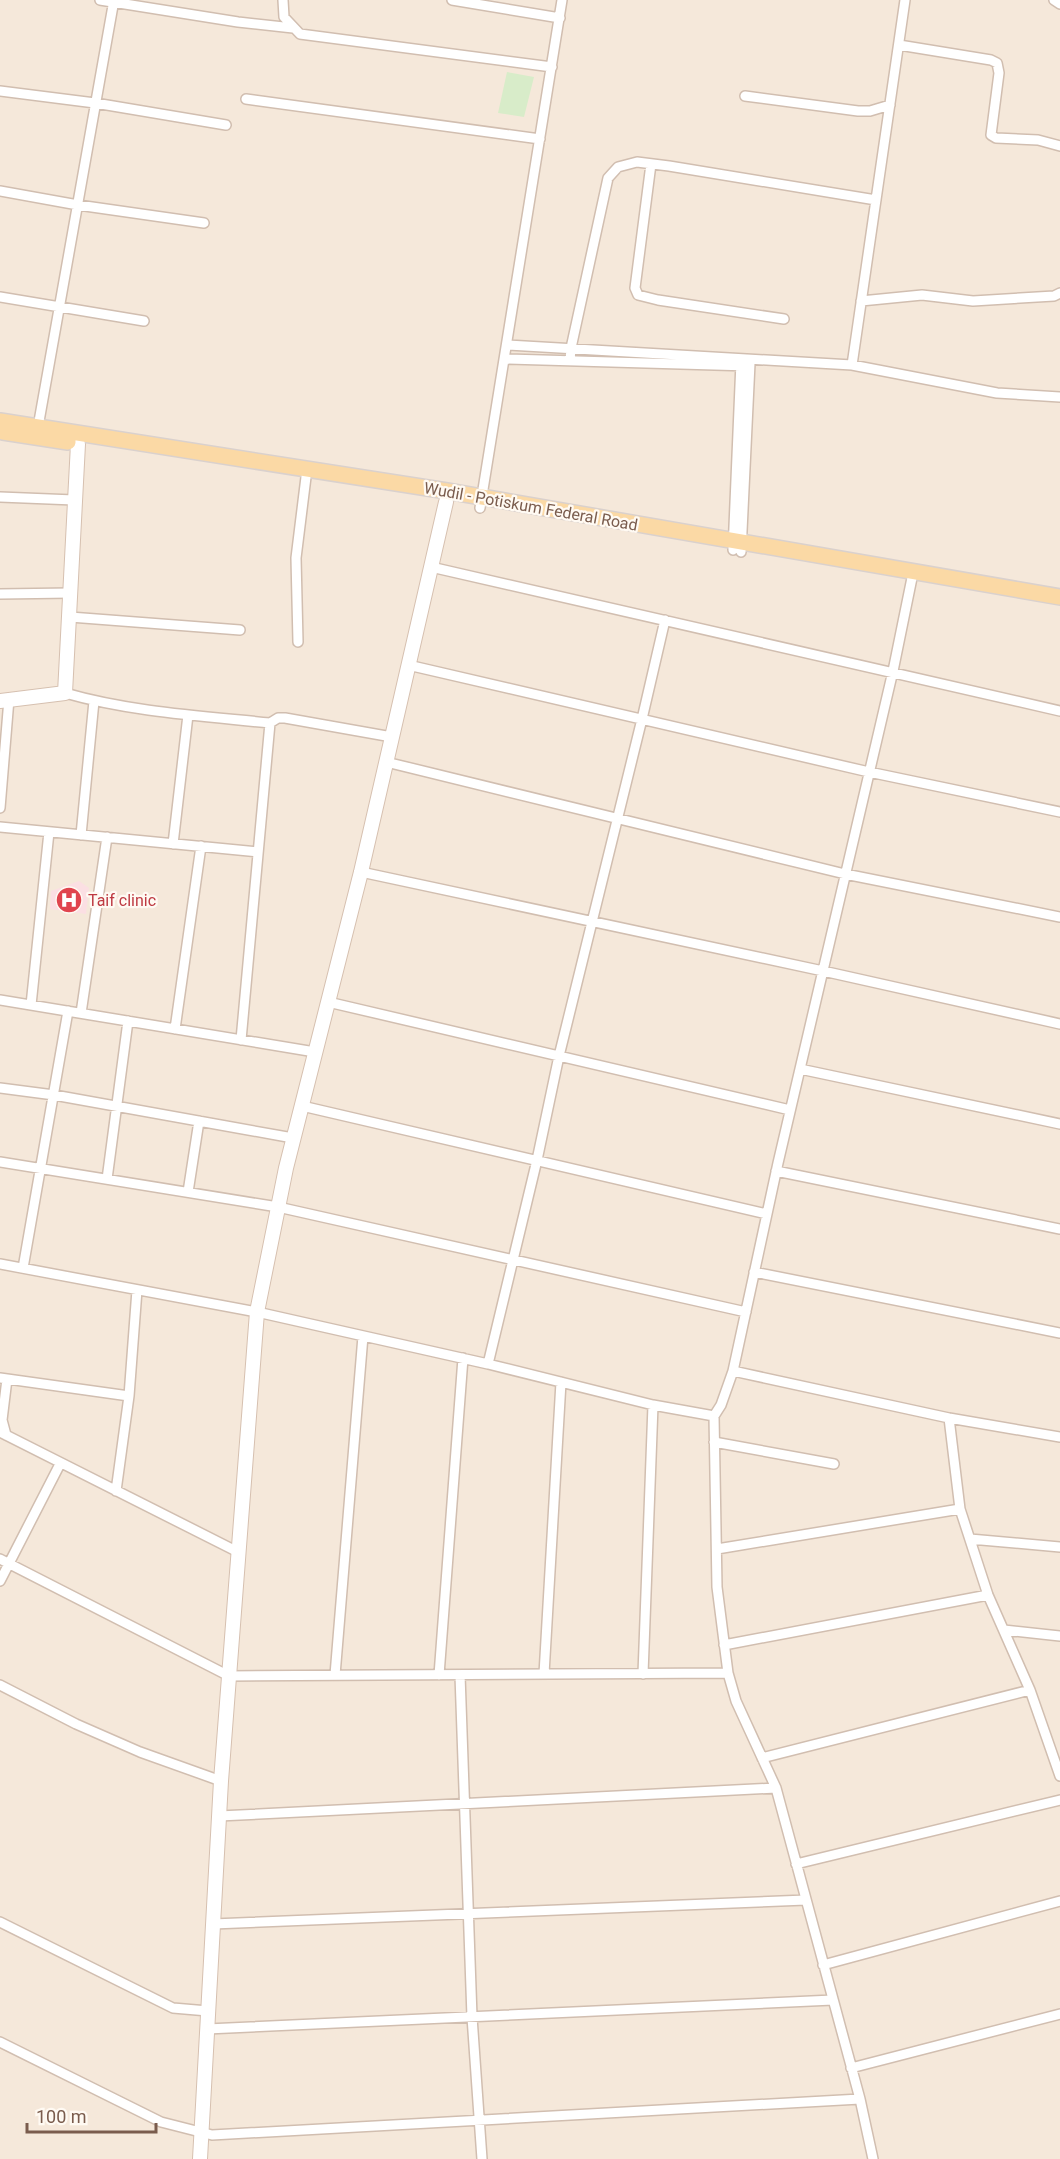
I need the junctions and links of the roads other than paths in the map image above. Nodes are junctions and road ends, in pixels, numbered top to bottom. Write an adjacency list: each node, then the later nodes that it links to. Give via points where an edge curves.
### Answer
1 (100, 0): 7 (street)
2 (283, 0): 10 (street, via 284,17)
3 (452, 0): 9 (street)
4 (562, 0): 9 (street)
5 (905, 0): 11 (street)
6 (1054, 0): 8 (street)
7 (113, 1): 10 (street); 16 (street)
8 (1060, 4)
9 (560, 18): 12 (street)
10 (293, 28): 12 (street, via 300,34)
11 (899, 45): 17 (street); 20 (street, via 997,63 991,135)
12 (552, 68): 19 (street)
13 (0, 91): 16 (street)
14 (745, 96): 17 (street, via 858,111)
15 (246, 99): 19 (street)
16 (95, 103): 18 (street); 24 (street)
17 (890, 105): 23 (street)
18 (226, 125)
19 (540, 139): 32 (street)
20 (1060, 146)
21 (651, 164): 23 (street); 30 (street, via 635,288 638,295); 33 (street, via 618,166 608,178)
22 (0, 191): 24 (street)
23 (876, 200): 28 (street)
24 (78, 205): 25 (street); 29 (street)
25 (204, 223)
26 (1060, 293): 28 (street, via 973,301 922,295)
27 (0, 297): 29 (street)
28 (861, 301): 37 (street)
29 (60, 306): 31 (street); 40 (street)
30 (784, 319)
31 (144, 321)
32 (507, 345): 33 (street); 34 (street)
33 (571, 348): 35 (street); 36 (street)
34 (505, 359): 35 (street); 47 (street)
35 (570, 361): 36 (street)
36 (745, 362): 37 (street); 48 (street)
37 (852, 365): 38 (street, via 997,393)
38 (1060, 397)
39 (0, 421): 40 (main road, Wudil - Potiskum Federal Road)
40 (39, 427): 43 (main road, Wudil - Potiskum Federal Road)
41 (0, 432): 42 (main road, Wudil - Potiskum Federal Road)
42 (78, 444): 43 (main road, Wudil - Potiskum Federal Road); 45 (street)
43 (306, 473): 46 (main road, Wudil - Potiskum Federal Road); 47 (main road, Wudil - Potiskum Federal Road); 58 (street, via 296,558)
44 (0, 497): 45 (street)
45 (74, 500): 51 (street)
46 (446, 502): 47 (main road, Wudil - Potiskum Federal Road); 49 (street)
47 (481, 503): 48 (main road, Wudil - Potiskum Federal Road)
48 (737, 546): 50 (main road, Wudil - Potiskum Federal Road)
49 (431, 567): 56 (street); 59 (street)
50 (912, 578): 53 (main road, Wudil - Potiskum Federal Road); 54 (main road, Wudil - Potiskum Federal Road); 60 (street)
51 (71, 593): 52 (street); 55 (street)
52 (0, 594)
53 (1060, 597)
54 (1060, 607)
55 (70, 617): 57 (street); 61 (street)
56 (665, 620): 60 (street); 66 (street)
57 (240, 630)
58 (298, 642)
59 (408, 664): 66 (street); 68 (street)
60 (893, 671): 64 (street); 70 (street)
61 (65, 693): 62 (street); 63 (street)
62 (5, 700): 71 (street)
63 (94, 701): 65 (street); 76 (street)
64 (1060, 711)
65 (188, 715): 67 (street); 78 (street)
66 (642, 719): 70 (street); 73 (street)
67 (270, 723): 68 (street, via 285,718); 80 (street)
68 (392, 737): 69 (street)
69 (386, 762): 73 (street); 81 (street)
70 (869, 772): 72 (street); 82 (street)
71 (0, 808)
72 (1060, 812)
73 (618, 819): 82 (street); 84 (street)
74 (0, 827): 75 (street)
75 (49, 832): 76 (street); 88 (street)
76 (81, 835): 77 (street)
77 (107, 837): 78 (street); 90 (street)
78 (173, 844): 79 (street)
79 (201, 846): 80 (street); 93 (street)
80 (258, 852): 94 (street)
81 (361, 872): 84 (street); 87 (street)
82 (845, 874): 83 (street); 85 (street)
83 (1060, 917)
84 (592, 921): 85 (street); 96 (street)
85 (823, 971): 92 (street); 97 (street)
86 (0, 1000): 88 (street)
87 (328, 1002): 95 (street); 96 (street)
88 (31, 1005): 89 (street)
89 (68, 1011): 90 (street); 99 (street)
90 (81, 1013): 91 (street)
91 (128, 1021): 93 (street); 101 (street)
92 (1060, 1024)
93 (176, 1029): 94 (street)
94 (241, 1040): 95 (street)
95 (315, 1052): 100 (street)
96 (559, 1056): 102 (street); 106 (street)
97 (800, 1069): 102 (street); 104 (street)
98 (0, 1088): 99 (street)
99 (54, 1095): 101 (street); 108 (street)
100 (302, 1106): 105 (street); 106 (street)
101 (117, 1107): 103 (street); 110 (street)
102 (790, 1110): 109 (street)
103 (198, 1121): 105 (street); 111 (street)
104 (1060, 1124)
105 (293, 1138): 112 (street)
106 (537, 1160): 113 (street); 115 (street)
107 (0, 1162): 108 (street)
108 (41, 1168): 110 (street); 117 (street)
109 (776, 1171): 113 (street); 114 (street)
110 (107, 1179): 111 (street)
111 (188, 1192): 112 (street)
112 (278, 1207): 115 (street); 120 (street)
113 (767, 1214): 118 (street)
114 (1060, 1229)
115 (513, 1260): 121 (street); 125 (street)
116 (0, 1264): 117 (street)
117 (23, 1268): 119 (street)
118 (754, 1272): 121 (street); 122 (street)
119 (137, 1290): 120 (street); 129 (street)
120 (257, 1312): 123 (street); 143 (street)
121 (746, 1312): 126 (street)
122 (1060, 1333)
123 (363, 1336): 124 (street); 153 (street)
124 (463, 1359): 125 (street); 154 (street)
125 (488, 1364): 128 (street)
126 (733, 1371): 131 (street); 132 (street)
127 (4, 1378): 129 (street); 133 (street)
128 (561, 1382): 130 (street); 151 (street)
129 (129, 1396): 138 (street)
130 (653, 1405): 131 (street); 152 (street)
131 (714, 1416): 135 (street)
132 (949, 1418): 134 (street); 139 (street)
133 (3, 1434): 136 (street)
134 (1060, 1437)
135 (714, 1442): 137 (street); 142 (street)
136 (60, 1464): 138 (street); 144 (street)
137 (834, 1464)
138 (116, 1491): 143 (street)
139 (960, 1509): 140 (street); 142 (street)
140 (970, 1539): 141 (street); 146 (street)
141 (1060, 1547)
142 (717, 1549): 149 (street)
143 (238, 1552): 156 (street)
144 (4, 1562): 145 (street); 156 (street)
145 (0, 1581)
146 (988, 1595): 147 (street); 149 (street)
147 (1004, 1630): 148 (street); 158 (street)
148 (1060, 1636)
149 (724, 1645): 150 (street)
150 (728, 1673): 152 (street); 159 (street)
151 (544, 1674): 152 (street); 155 (street)
152 (643, 1674)
153 (335, 1675): 154 (street); 156 (street)
154 (439, 1675): 155 (street)
155 (460, 1675): 164 (street)
156 (229, 1676): 161 (street)
157 (0, 1685): 161 (street, via 140,1752)
158 (1030, 1690): 159 (street); 160 (street)
159 (762, 1758): 162 (street)
160 (1060, 1776)
161 (221, 1780): 165 (street)
162 (776, 1788): 164 (street); 166 (street)
163 (1060, 1800): 166 (street)
164 (463, 1804): 165 (street); 169 (street)
165 (219, 1816): 171 (street)
166 (796, 1864): 167 (street)
167 (806, 1900): 169 (street); 172 (street)
168 (1060, 1901): 172 (street)
169 (469, 1913): 171 (street); 176 (street)
170 (0, 1922): 174 (street, via 174,2008)
171 (213, 1924): 174 (street)
172 (824, 1965): 173 (street)
173 (833, 2000): 176 (street); 179 (street)
174 (208, 2011): 177 (street)
175 (1060, 2014): 179 (street)
176 (472, 2017): 177 (street); 181 (street)
177 (207, 2029): 182 (street)
178 (0, 2042): 182 (street, via 161,2122)
179 (851, 2068): 180 (street)
180 (860, 2099): 181 (street); 185 (street)
181 (480, 2120): 182 (street, via 212,2135); 184 (street)
182 (201, 2132): 183 (street)
183 (200, 2159)
184 (482, 2159)
185 (873, 2159)

